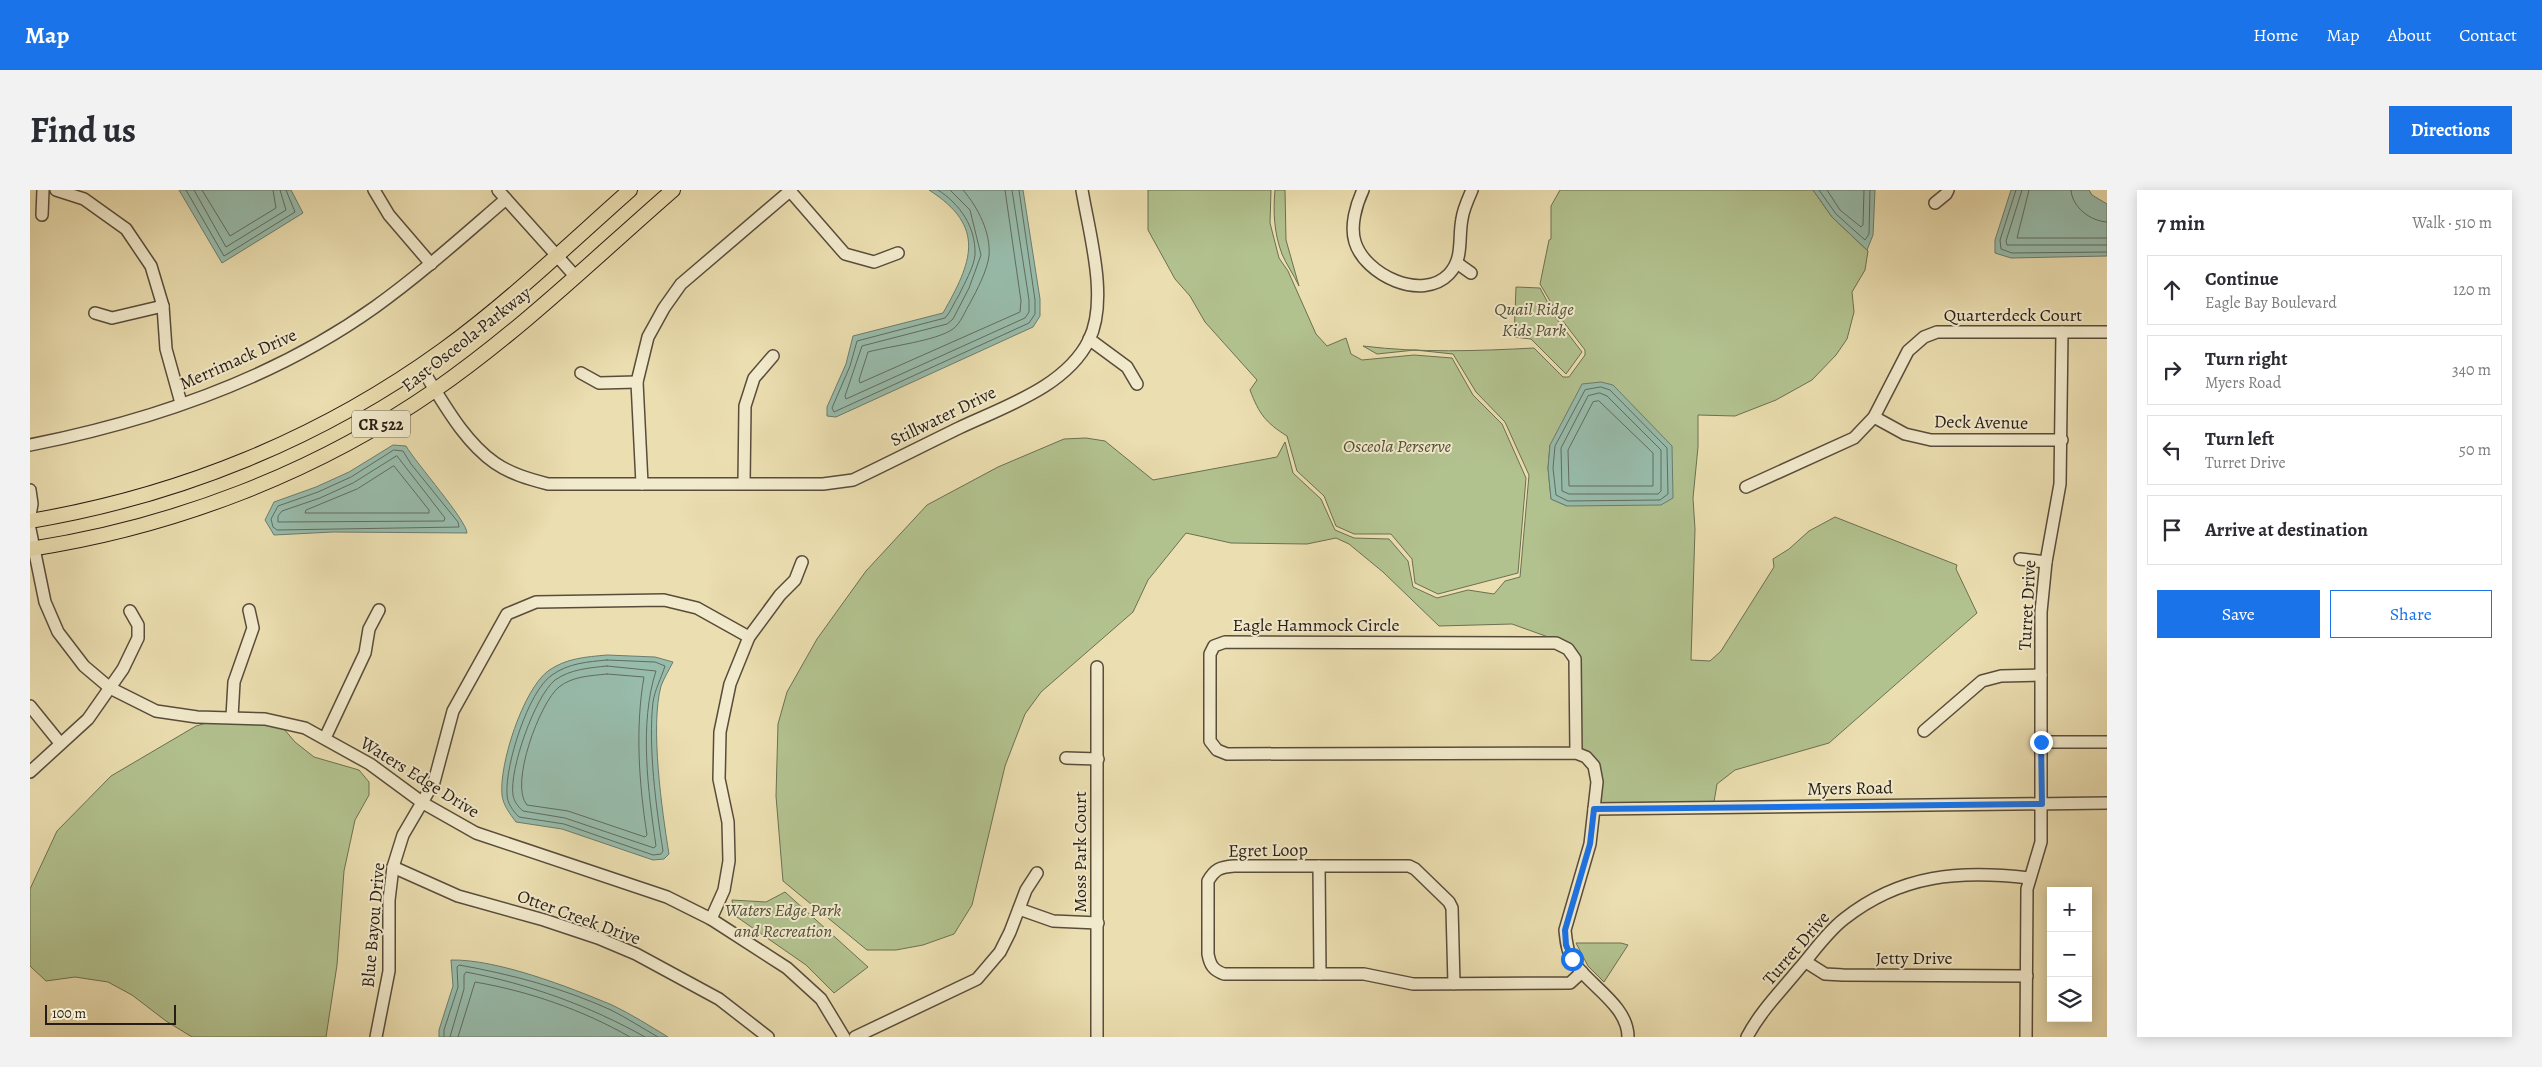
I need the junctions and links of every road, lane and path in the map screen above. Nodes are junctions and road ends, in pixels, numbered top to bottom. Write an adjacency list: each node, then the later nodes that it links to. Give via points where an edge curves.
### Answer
1 (43, 190): 14 (street)
2 (56, 190): 21 (street, via 84,199 126,229 151,266)
3 (374, 190): 18 (street, via 388,216)
4 (498, 190): 12 (street)
5 (630, 190): 16 (main road, East Osceola Parkway / CR 522)
6 (673, 190): 20 (main road, East Osceola Parkway / CR 522)
7 (1082, 190): 25 (street, Stillwater Drive, via 1098,292)
8 (1363, 190): 17 (street, via 1354,216 1354,241 1364,261 1386,277 1408,285 1435,283 1449,275)
9 (1472, 190): 17 (street, via 1462,218)
10 (1948, 190): 13 (street)
11 (791, 191): 15 (street, via 845,254 874,262); 29 (street, via 681,284 648,337)
12 (506, 199): 16 (street); 18 (street, Merrimack Drive)
13 (1935, 202)
14 (42, 215)
15 (898, 253)
16 (556, 254): 20 (street); 27 (main road, East Osceola Parkway / CR 522, via 468,330)
17 (1457, 263): 19 (street)
18 (431, 264): 32 (street, Merrimack Drive, via 374,307 278,365)
19 (1471, 274)
20 (575, 276): 31 (main road, East Osceola Parkway / CR 522)
21 (163, 306): 22 (street, via 112,318); 32 (street, via 166,349)
22 (95, 314)
23 (2062, 332): 24 (street, Quarterdeck Court); 33 (street, Quarterdeck Court, via 1937,332 1924,337 1908,351); 34 (street, Turret Drive)
24 (2107, 332)
25 (1089, 340): 30 (street, via 1127,367); 36 (street, Stillwater Drive, via 1068,367 1039,389 853,480 823,484)
26 (772, 356): 36 (street, via 754,378 744,406)
27 (420, 366): 31 (street, Stillwater Drive); 41 (main road, East Osceola Parkway / CR 522, via 356,407 242,462 146,495)
28 (581, 373): 29 (street, via 599,383)
29 (637, 382): 37 (street)
30 (1137, 384)
31 (436, 390): 37 (street, Stillwater Drive, via 478,448 493,462 520,476 548,484); 43 (main road, East Osceola Parkway / CR 522, via 336,450 219,501 139,526)
32 (182, 403): 35 (street, Merrimack Drive, via 117,424)
33 (1874, 417): 34 (street, Deck Avenue, via 1905,434 1930,440); 38 (street, Quarterdeck Court, via 1854,438)
34 (2062, 440): 46 (street, Turret Drive, via 2060,484)
35 (30, 444)
36 (744, 483): 37 (street, Stillwater Drive)
37 (642, 484)
38 (1746, 487)
39 (30, 490): 40 (street)
40 (30, 515)
41 (30, 521)
42 (30, 530): 43 (street, Waters Edge Drive)
43 (32, 549): 53 (street, Waters Edge Drive, via 45,602 58,632 84,666)
44 (2020, 559): 46 (street)
45 (802, 562): 50 (street, via 795,580)
46 (2046, 562): 52 (street, Turret Drive, via 2041,612)
47 (249, 610): 55 (street, via 253,628 234,682)
48 (379, 610): 57 (street, via 369,629 365,653)
49 (130, 611): 53 (street, via 138,625 138,638)
50 (749, 637): 65 (street, Blue Bayou Drive, via 697,608 664,600 536,602 506,614 453,711 434,782); 74 (street, via 730,684 720,732 719,779 728,822 729,861 724,890)
51 (1097, 667): 63 (street, Moss Park Court)
52 (2041, 675): 56 (street, via 2001,676 1982,681); 58 (street, Turret Drive)
53 (110, 688): 55 (street, Waters Edge Drive, via 156,711 197,717); 60 (street, via 88,719)
54 (30, 706): 60 (street)
55 (232, 717): 57 (street, Waters Edge Drive, via 265,719 305,728)
56 (1924, 731)
57 (325, 738): 65 (street, Waters Edge Drive, via 370,764)
58 (2041, 742): 59 (street); 66 (street, Turret Drive)
59 (2107, 742)
60 (60, 743): 64 (street)
61 (1576, 753): 61 (street, Eagle Hammock Circle, via 1575,659 1568,649 1556,643 1224,642 1214,646 1210,654 1210,741 1217,750 1227,754); 68 (street, via 1586,757 1594,766 1597,782)
62 (1066, 758): 63 (street)
63 (1098, 759): 75 (street, Moss Park Court)
64 (30, 772)
65 (423, 803): 70 (street, Blue Bayou Drive, via 403,835); 74 (street, Waters Edge Drive, via 476,832 667,897)
66 (2042, 804): 67 (street, Myers Road); 68 (street, Myers Road); 72 (street, Turret Drive, via 2041,842)
67 (2107, 804)
68 (1594, 809): 77 (street, via 1592,833 1565,930 1566,945)
69 (1319, 866): 78 (street); 78 (street, Egret Loop, via 1234,866 1214,871 1208,881 1208,954 1215,971 1224,974); 80 (street, Egret Loop, via 1409,866 1415,869 1452,908)
70 (393, 867): 81 (street, Blue Bayou Drive, via 389,900 389,971); 82 (street, Otter Creek Drive, via 458,896 544,920 636,954 719,999)
71 (1037, 873): 73 (street)
72 (2029, 878): 76 (street, Turret Drive, via 1944,876 1899,886 1843,920); 79 (street, Turret Drive)
73 (1019, 909): 75 (street, via 1053,921); 84 (street, via 1000,952 977,979)
74 (711, 919): 83 (street, Waters Edge Drive, via 787,968 821,999)
75 (1098, 923): 85 (street, Moss Park Court)
76 (1806, 962): 79 (street, Jetty Drive, via 1825,974 1834,975); 87 (street, Turret Drive, via 1756,1021)
77 (1582, 972): 80 (street, Egret Loop, via 1570,983); 86 (street, via 1620,1013)
78 (1320, 974): 80 (street, Egret Loop, via 1364,974 1413,984)
79 (2027, 976): 88 (street, Turret Drive)
80 (1454, 984)
81 (376, 1037)
82 (768, 1037)
83 (844, 1037)
84 (855, 1037)
85 (1097, 1037)
86 (1628, 1037)
87 (1747, 1037)
88 (2026, 1037)

